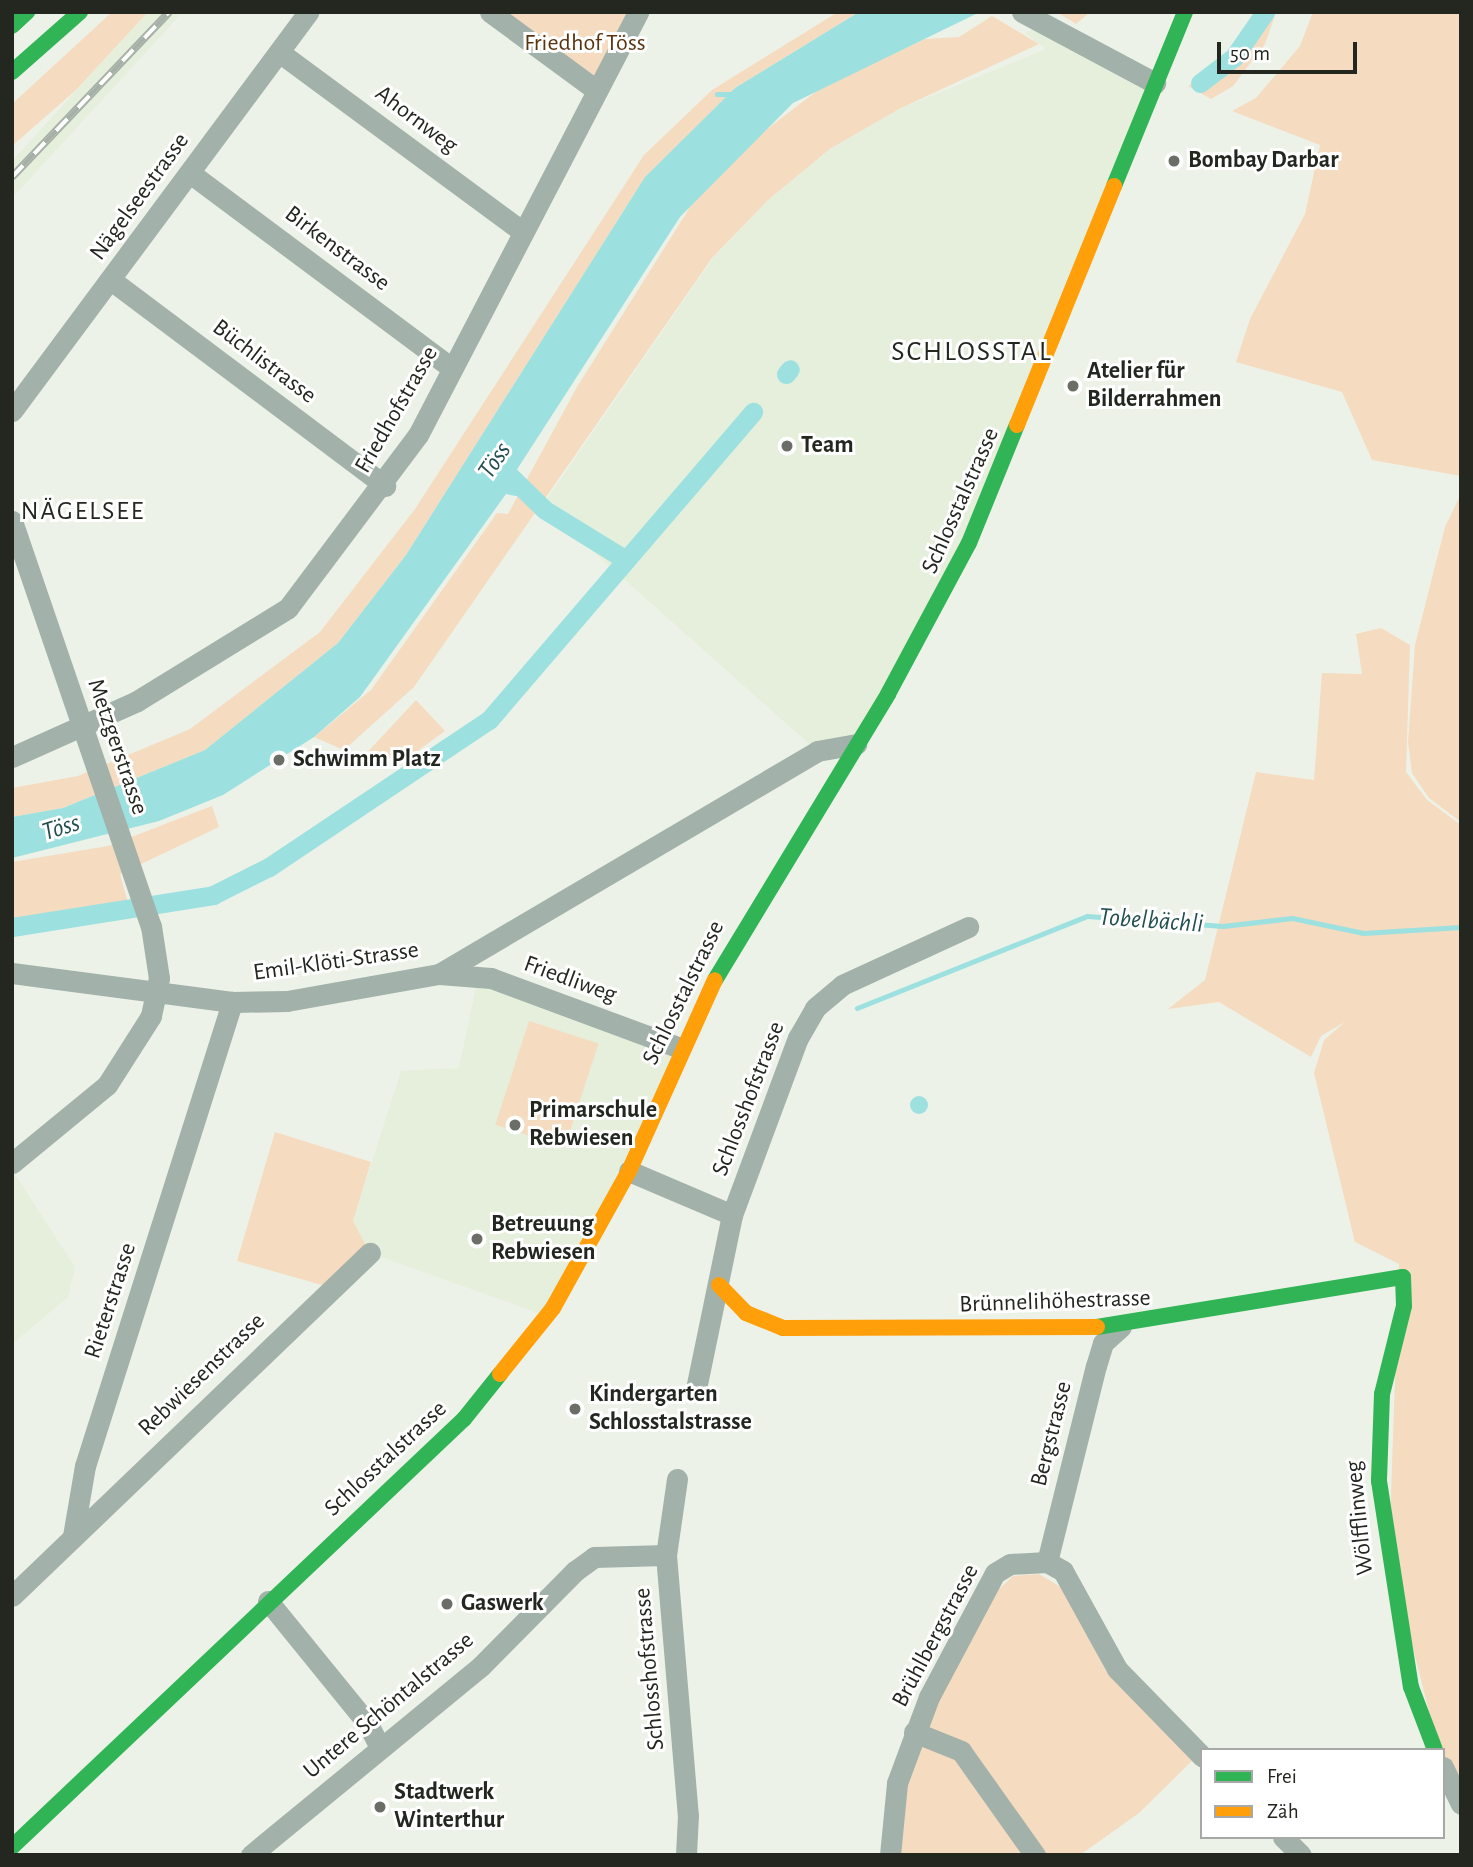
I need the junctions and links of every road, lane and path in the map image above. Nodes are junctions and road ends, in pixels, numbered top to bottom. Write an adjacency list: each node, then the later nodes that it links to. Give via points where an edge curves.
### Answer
1 (27, 12): 8 (main road)
2 (79, 12): 10 (main road)
3 (308, 12): 9 (street, Nägelseestrasse)
4 (490, 12): 12 (street)
5 (638, 12): 12 (street, Friedhofstrasse)
6 (1022, 12): 11 (street)
7 (1185, 12): 11 (main road, Schlosstalstrasse)
8 (12, 26)
9 (279, 52): 13 (street, Nägelseestrasse); 14 (street, Ahornweg)
10 (12, 72)
11 (1155, 83): 21 (main road, Schlosstalstrasse, via 969,543)
12 (594, 89): 14 (street, Friedhofstrasse)
13 (190, 173): 15 (street, Nägelseestrasse); 16 (street, Birkenstrasse)
14 (522, 231): 16 (street, Friedhofstrasse)
15 (111, 280): 17 (street, Nägelseestrasse); 18 (street, Büchlistrasse)
16 (452, 368): 18 (street, Friedhofstrasse)
17 (12, 411)
18 (385, 486): 20 (street, Friedhofstrasse, via 288,608 137,702)
19 (12, 521): 20 (street, Metzgerstrasse)
20 (81, 723): 22 (street, Friedhofstrasse); 26 (street, Metzgerstrasse, via 151,926)
21 (856, 744): 25 (street, Emil-Klöti-Strasse, via 817,751); 28 (main road, Schlosstalstrasse, via 767,881)
22 (12, 757)
23 (968, 927): 31 (street, Schlosshofstrasse, via 842,985 816,1008 798,1038)
24 (12, 973): 26 (street, Emil-Klöti-Strasse)
25 (439, 974): 27 (street, Emil-Klöti-Strasse, via 287,1001); 28 (street, Friedliweg, via 491,978)
26 (159, 993): 27 (street, Emil-Klöti-Strasse); 29 (street, via 107,1085)
27 (232, 1002): 38 (street, Rieterstrasse, via 85,1466)
28 (680, 1048): 30 (main road, Schlosstalstrasse)
29 (12, 1163)
30 (629, 1171): 31 (street, Schlosshofstrasse); 42 (main road, Schlosstalstrasse, via 590,1249 519,1354 464,1419)
31 (732, 1215): 34 (street, Schlosshofstrasse)
32 (370, 1253): 38 (street, Rebwiesenstrasse)
33 (1403, 1278): 35 (main road, Brünnelihöhestrasse); 45 (main road, Wölfflinweg, via 1404,1306 1382,1394 1379,1481 1411,1687)
34 (719, 1285): 35 (main road, Brünnelihöhestrasse, via 746,1313 783,1328); 36 (street, Schlosshofstrasse)
35 (1121, 1327): 40 (street, Bergstrasse, via 1104,1343 1096,1366)
36 (697, 1384)
37 (677, 1479): 39 (street, Schlosshofstrasse)
38 (73, 1536): 41 (street)
39 (666, 1555): 44 (street, Untere Schöntalstrasse, via 594,1557 481,1666); 52 (street, Schlosshofstrasse, via 688,1815)
40 (1047, 1562): 43 (street, Brühlbergstrasse, via 1010,1564 995,1573); 46 (street, via 1076,1588 1117,1669)
41 (12, 1596)
42 (268, 1601): 44 (street, via 368,1724); 50 (main road, Schlosstalstrasse)
43 (914, 1732): 53 (street, Brühlbergstrasse, via 897,1783); 54 (street, via 961,1751)
44 (380, 1748): 51 (street, Untere Schöntalstrasse)
45 (1434, 1748)
46 (1200, 1754)
47 (1445, 1771): 48 (street)
48 (1461, 1804)
49 (1285, 1839): 55 (street)
50 (12, 1847)
51 (251, 1855)
52 (686, 1855)
53 (890, 1855)
54 (1035, 1855)
55 (1301, 1855)

